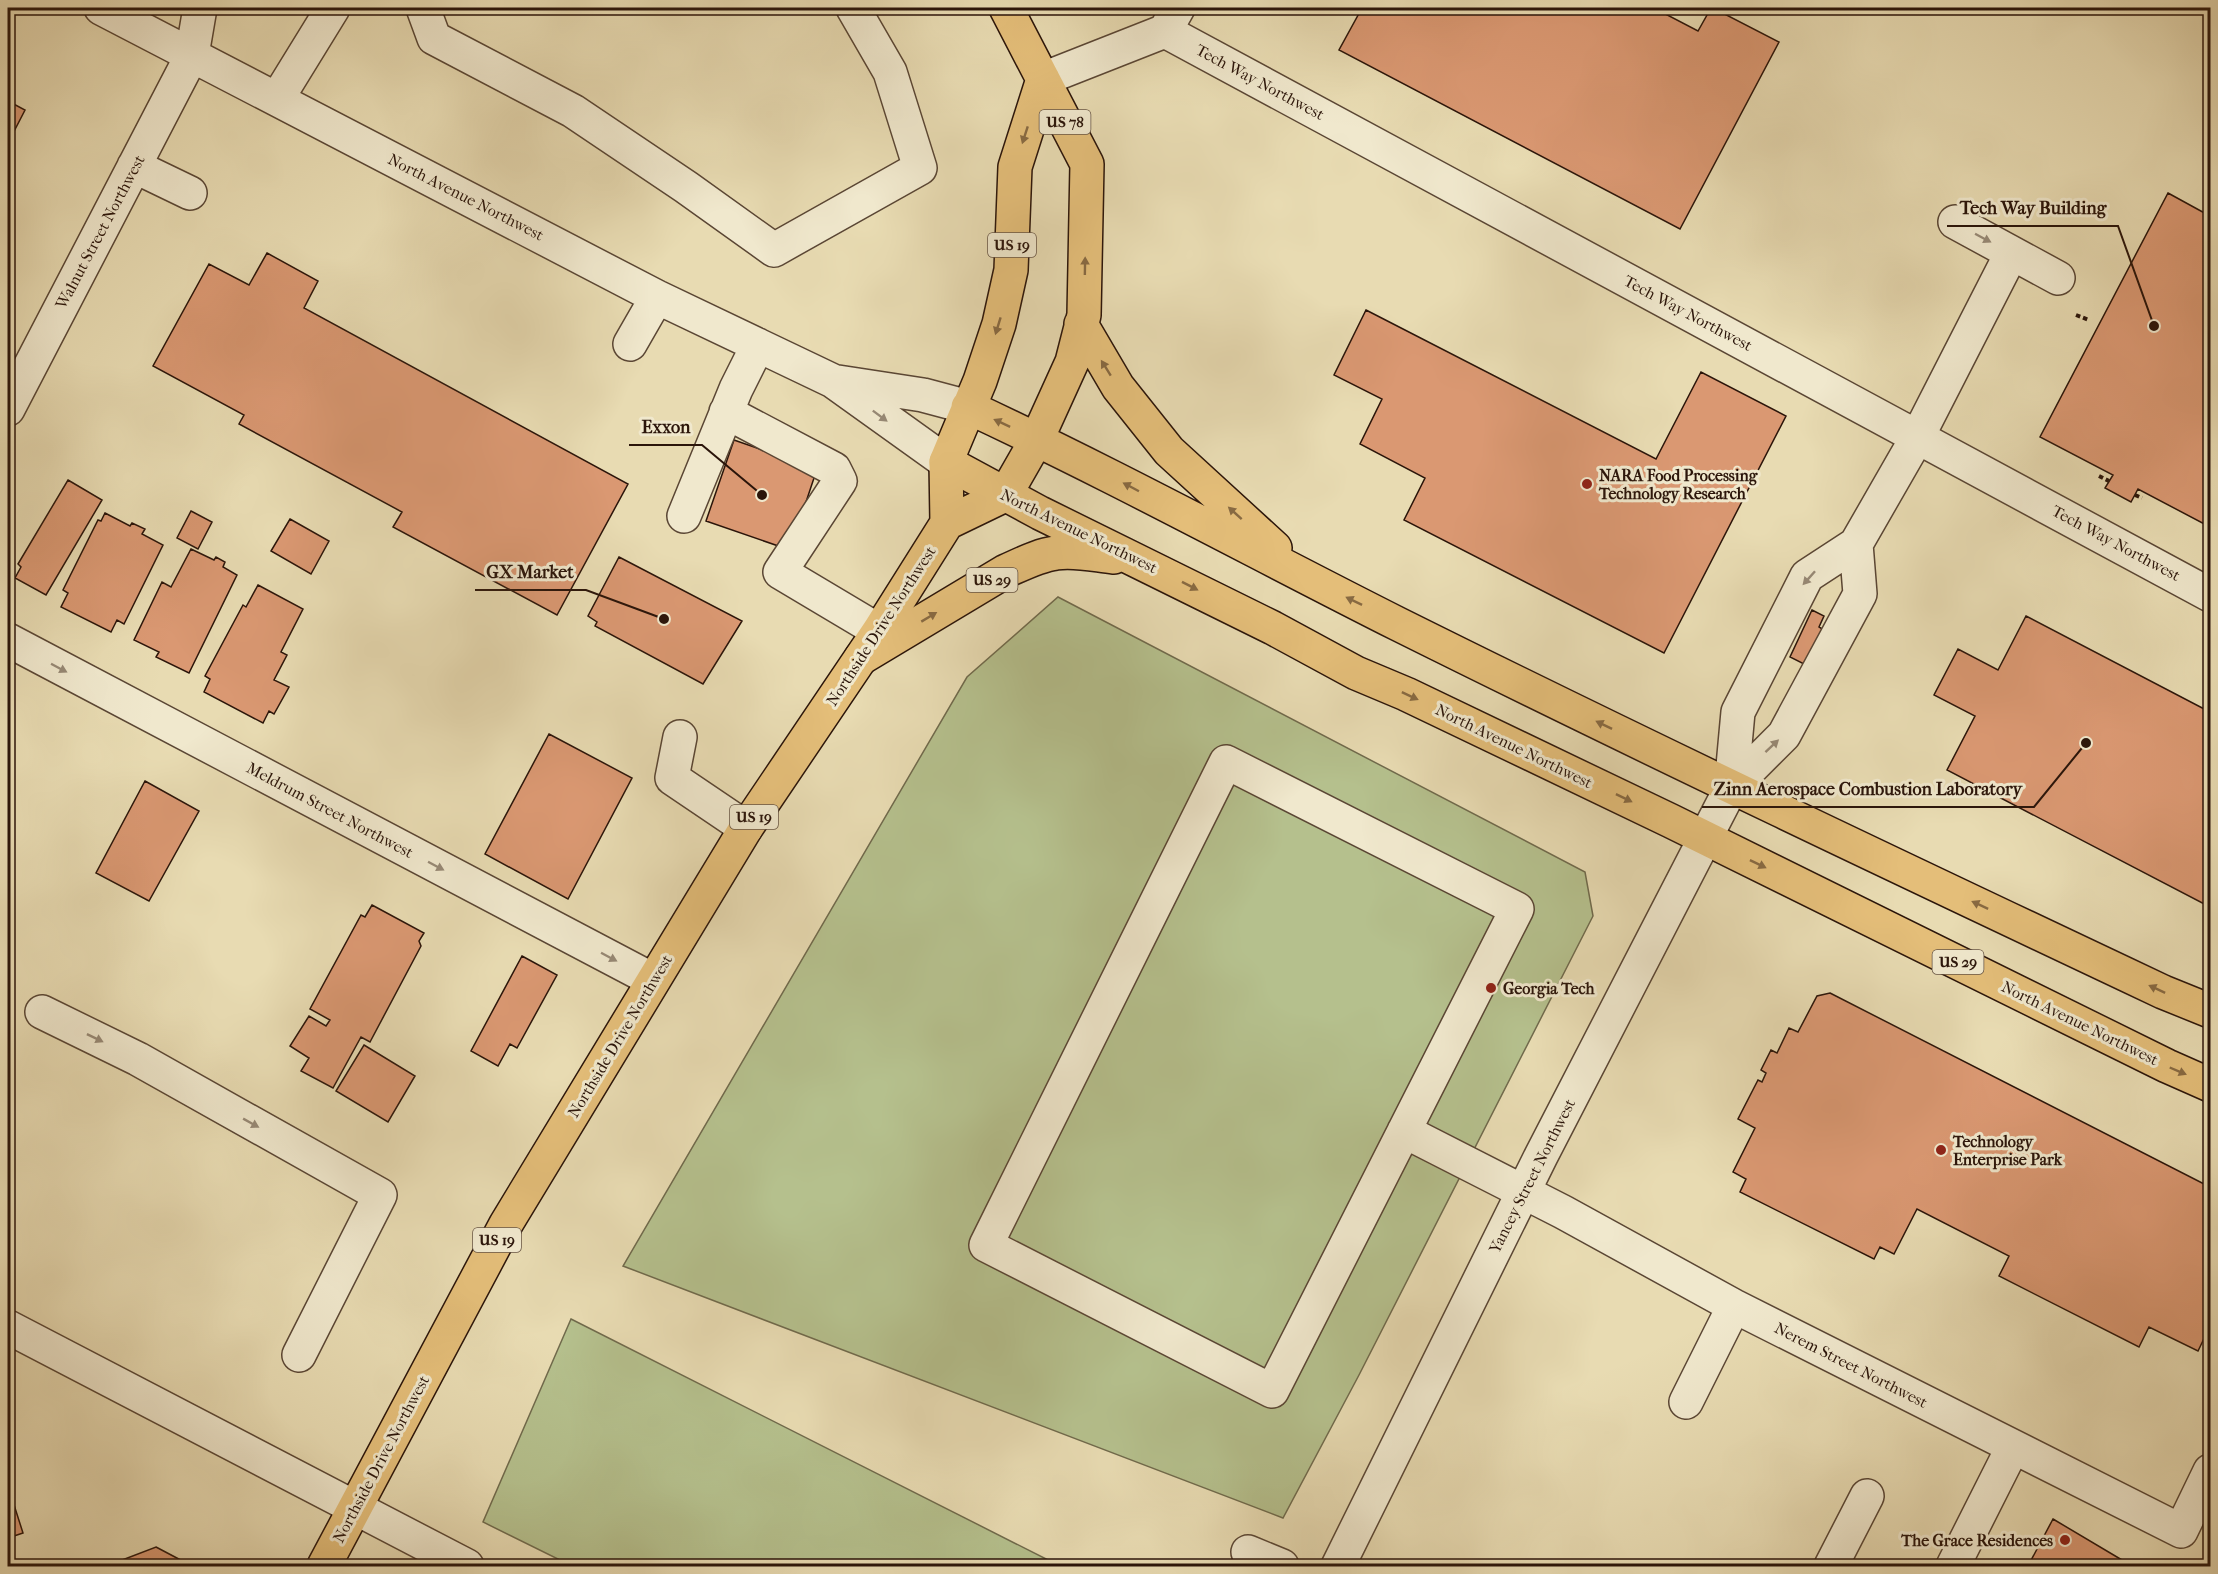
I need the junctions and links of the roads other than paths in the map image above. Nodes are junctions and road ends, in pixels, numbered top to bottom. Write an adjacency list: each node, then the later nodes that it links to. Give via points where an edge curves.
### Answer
1 (101, 8): 8 (street, North Avenue Northwest)
2 (200, 8): 8 (street, Walnut Street Northwest)
3 (333, 8): 10 (street)
4 (423, 8): 5 (street, via 434,38 573,111 774,250 920,168 890,72)
5 (853, 8)
6 (1006, 8): 9 (main road)
7 (1171, 20): 9 (street); 24 (street, Tech Way Northwest)
8 (192, 55): 10 (street, North Avenue Northwest); 11 (street, Walnut Street Northwest)
9 (1043, 79): 17 (main road, US 78, one-way to 9, via 1087,164); 21 (main road, US 19, one-way to 21, via 1015,167 1011,270 999,324)
10 (277, 99): 16 (street, North Avenue Northwest)
11 (134, 166): 12 (street); 22 (street, Walnut Street Northwest)
12 (190, 193)
13 (1955, 222): 14 (street, one-way to 14)
14 (2010, 256): 15 (street); 24 (street)
15 (2058, 278)
16 (657, 297): 18 (street); 19 (street, North Avenue Northwest)
17 (1082, 324): 25 (main road, via 1072,362); 32 (main road, one-way to 17, via 1169,452 1118,387)
18 (630, 344)
19 (758, 345): 20 (street, North Avenue Northwest); 23 (street)
20 (833, 381): 21 (street, North Avenue Northwest); 26 (street, North Avenue Northwest, one-way to 26)
21 (968, 408): 25 (main road, North Avenue Northwest, one-way to 21); 26 (main road, US 19)
22 (8, 409)
23 (726, 412): 28 (street); 34 (street, via 834,469 840,481 780,572)
24 (1918, 436): 30 (street); 33 (street, Tech Way Northwest)
25 (1037, 439): 27 (main road); 32 (main road, North Avenue Northwest, one-way to 25)
26 (946, 462): 27 (main road, North Avenue Northwest / US 29); 29 (main road, US 19)
27 (1005, 495): 29 (main road); 31 (main road, North Avenue Northwest / US 29)
28 (684, 516)
29 (947, 524): 34 (main road, Northside Drive Northwest / US 19)
30 (1856, 544): 38 (street, one-way to 30, via 1784,735 1860,594); 38 (street, one-way to 38, via 1807,576 1775,638 1738,712)
31 (1137, 560): 36 (main road, US 29, one-way to 31, via 1031,560 1055,553); 40 (main road, North Avenue Northwest / US 29, one-way to 40, via 1356,673)
32 (1311, 580): 38 (main road, North Avenue Northwest, one-way to 32)
33 (2211, 595)
34 (879, 631): 36 (main road, Northside Drive Northwest / US 19)
35 (8, 640): 41 (street, Meldrum Street Northwest, one-way to 41)
36 (861, 658): 39 (main road, Northside Drive Northwest / US 19)
37 (680, 737): 39 (street, via 672,778)
38 (1731, 788): 40 (street, Yancey Street Northwest); 42 (main road, North Avenue Northwest, one-way to 38)
39 (746, 828): 41 (main road, Northside Drive Northwest / US 19)
40 (1706, 838): 44 (main road, North Avenue Northwest / US 29, one-way to 44, via 2167,1066); 46 (street, Yancey Street Northwest)
41 (653, 980): 54 (main road, Northside Drive Northwest / US 19, via 506,1224)
42 (2211, 1011)
43 (42, 1012): 49 (street, one-way to 49, via 138,1059 380,1195)
44 (2211, 1084)
45 (1404, 1131): 45 (street, via 1517,909 1226,762 986,1245 1272,1391); 46 (street, Nerem Street Northwest)
46 (1524, 1191): 47 (street, Nerem Street Northwest); 59 (street, Yancey Street Northwest)
47 (1734, 1306): 50 (street); 51 (street, Nerem Street Northwest)
48 (8, 1327): 54 (street)
49 (299, 1355)
50 (1686, 1402)
51 (2013, 1447): 52 (street, Nerem Street Northwest, via 2181,1531); 61 (street)
52 (2211, 1471)
53 (1867, 1496): 60 (street)
54 (355, 1508): 56 (main road, Northside Drive Northwest / US 19); 57 (street)
55 (1248, 1552): 58 (street)
56 (324, 1566)
57 (467, 1566)
58 (1282, 1566)
59 (1338, 1566)
60 (1831, 1566)
61 (1953, 1566)

